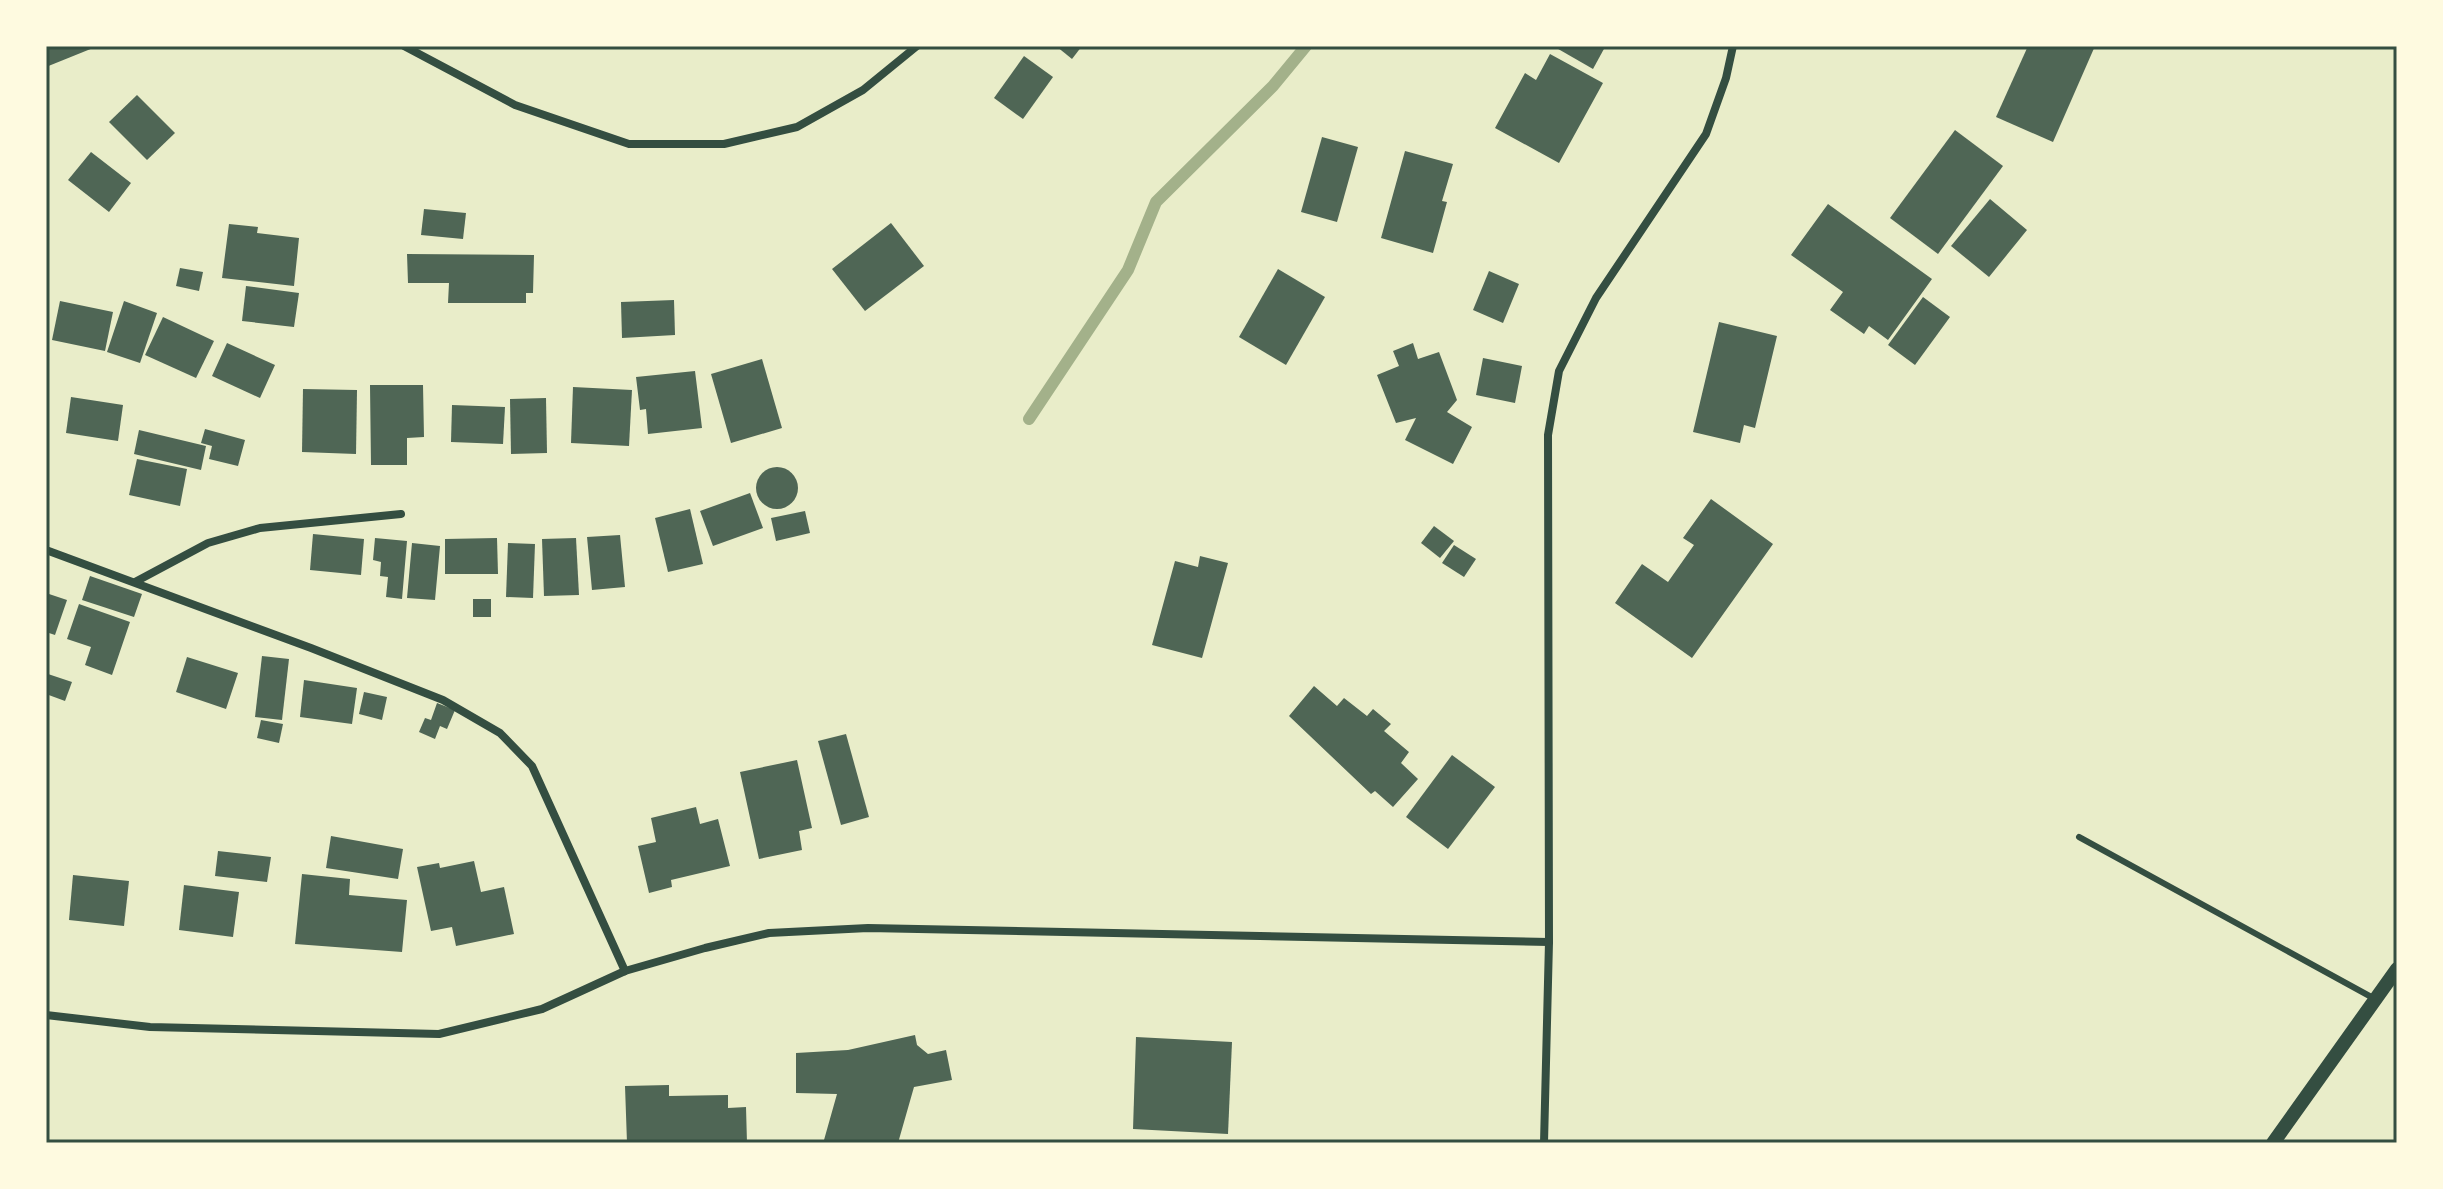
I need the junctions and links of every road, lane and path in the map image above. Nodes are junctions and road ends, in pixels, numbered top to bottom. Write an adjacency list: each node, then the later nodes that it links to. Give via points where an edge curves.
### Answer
1 (404, 46): 2 (street, via 515,105 629,144 724,144 797,127 863,90)
2 (917, 46)
3 (1733, 46): 8 (street, via 1706,134 1596,298 1559,371 1548,435)
4 (401, 514): 6 (street, via 260,528 208,543)
5 (46, 550): 6 (street)
6 (135, 582): 10 (street, via 443,700 500,733 532,766)
7 (2079, 837): 11 (lane)
8 (1549, 942): 10 (street, via 868,928 769,933); 13 (street)
9 (2397, 969): 11 (street)
10 (625, 971): 12 (street, via 542,1009 439,1034 150,1027)
11 (2375, 999): 14 (street)
12 (46, 1015)
13 (1544, 1143)
14 (2273, 1143)

